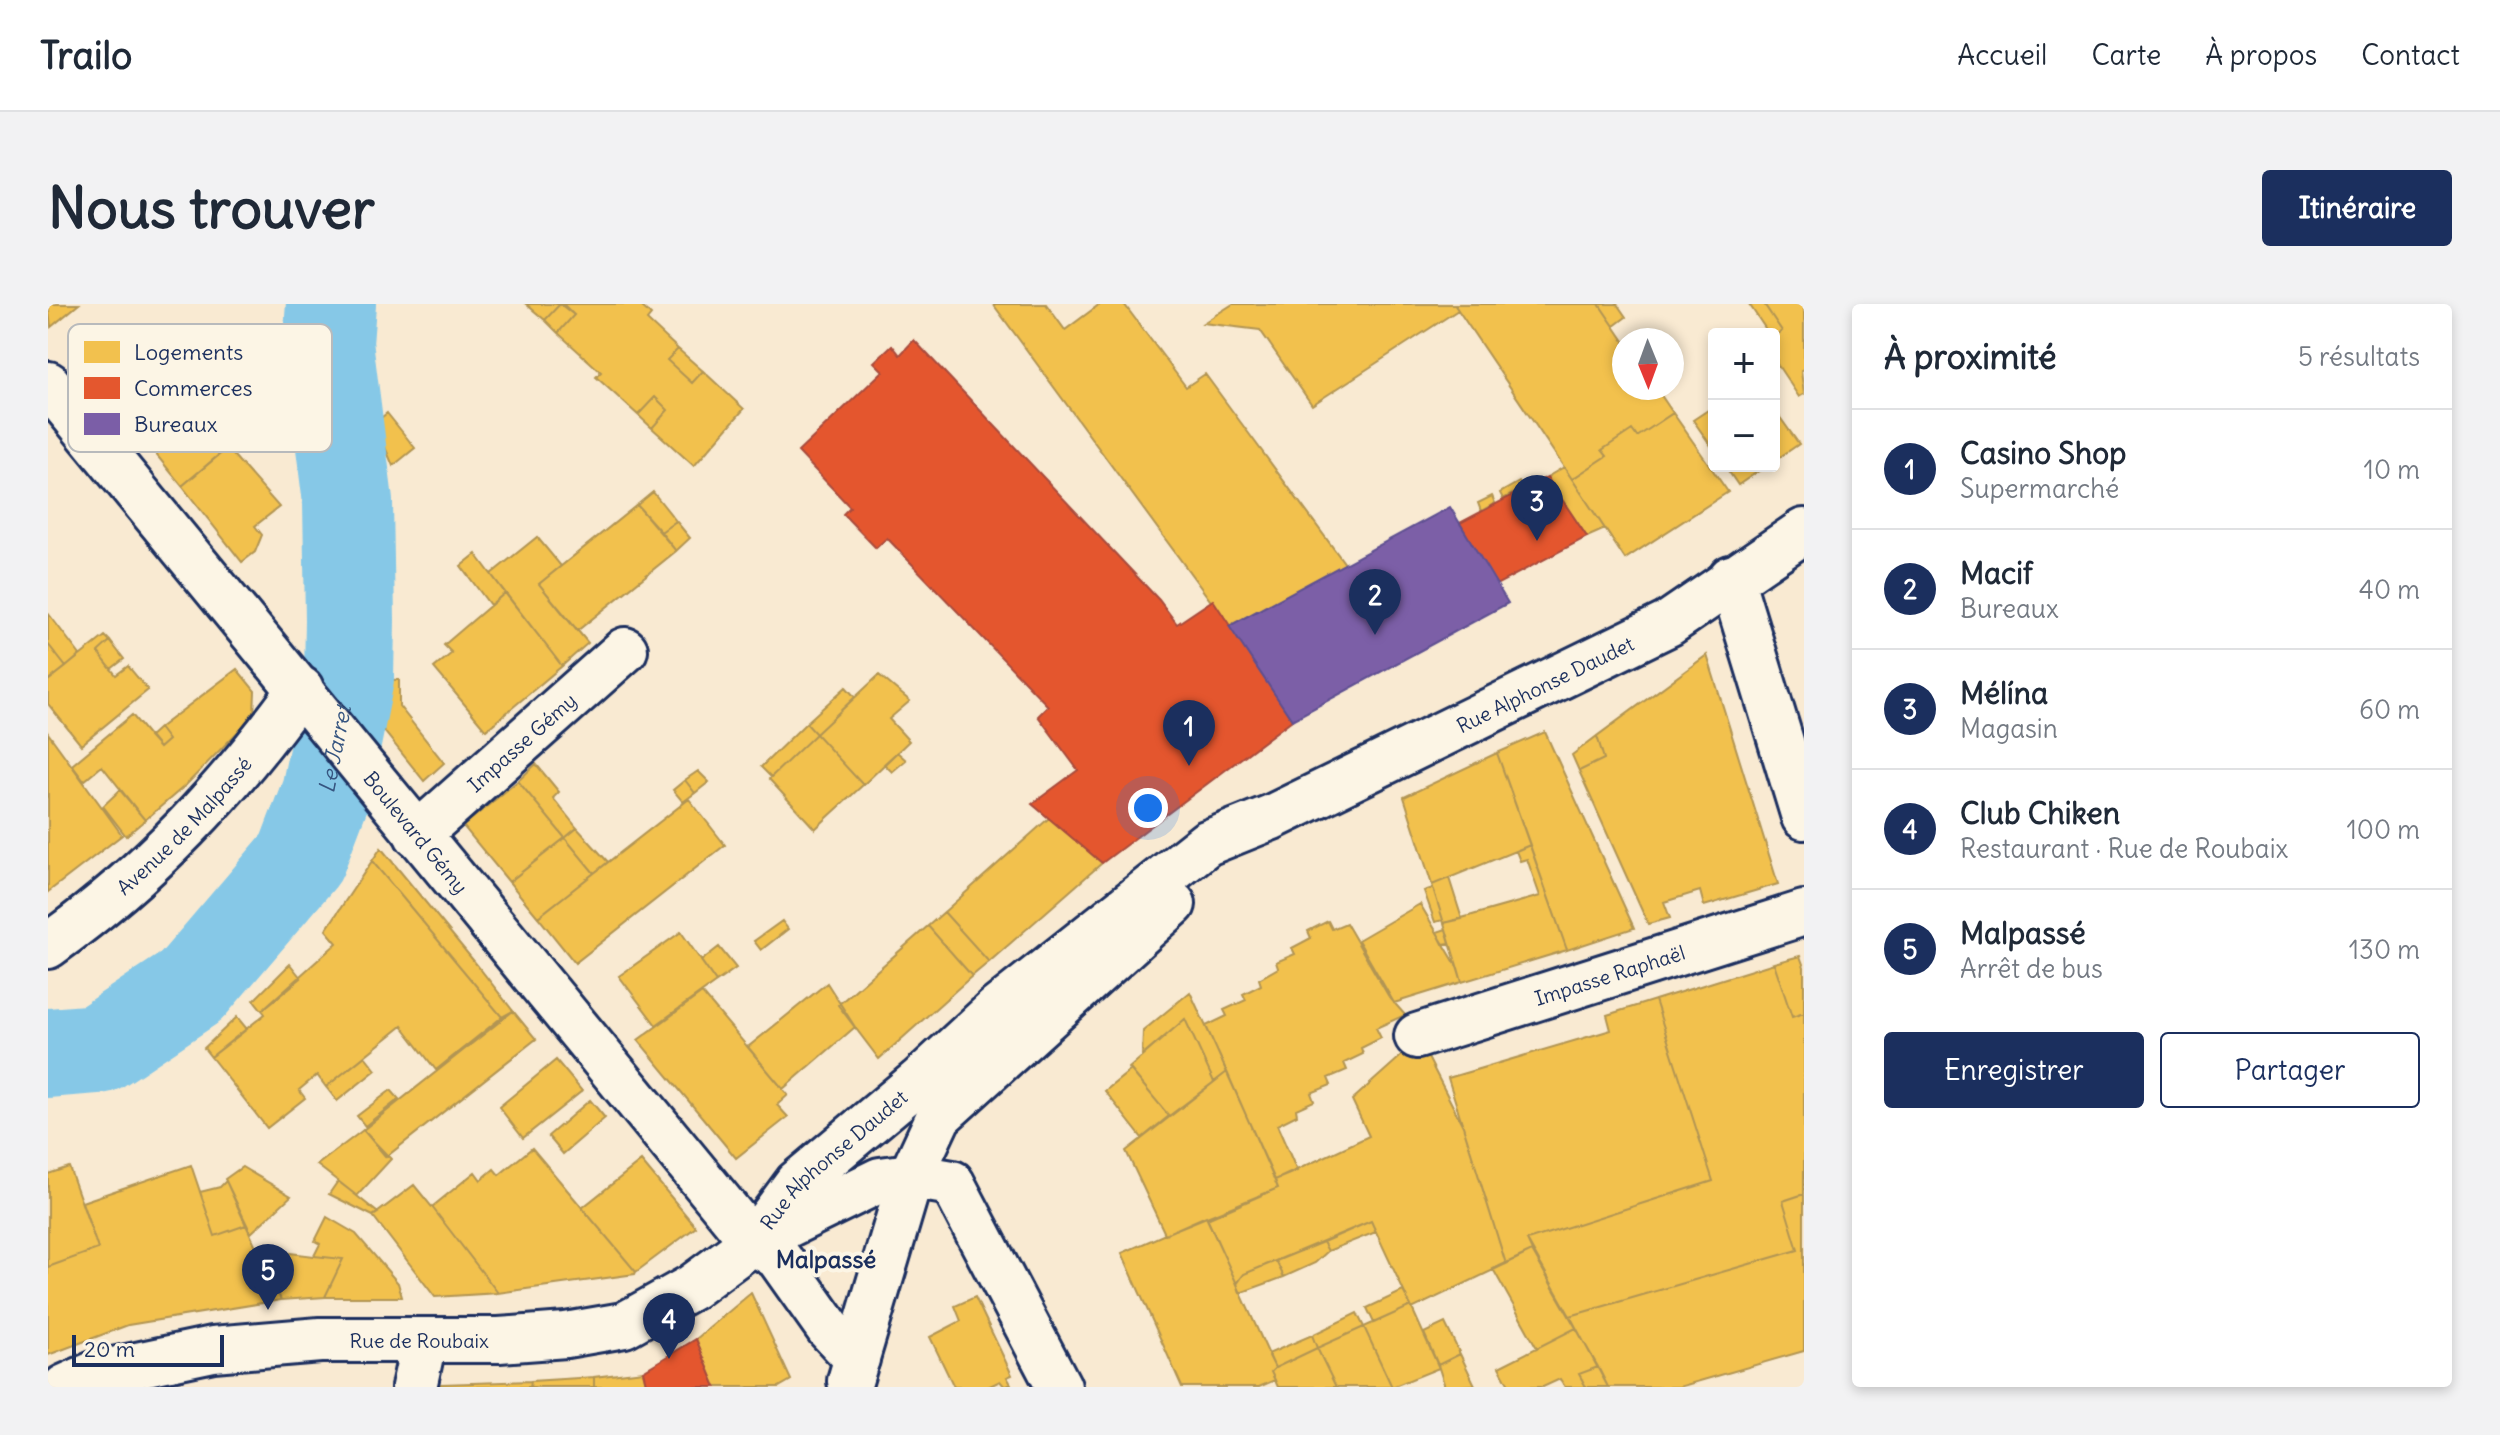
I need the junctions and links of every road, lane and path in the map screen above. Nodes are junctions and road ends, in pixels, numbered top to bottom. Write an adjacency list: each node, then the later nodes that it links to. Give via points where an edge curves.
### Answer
1 (48, 384): 2 (street, Boulevard Gémy)
2 (68, 408)
3 (104, 452): 7 (street, Boulevard Gémy)
4 (1804, 531): 5 (street, Rue Alphonse Daudet)
5 (1731, 578): 8 (street, Rue Alphonse Daudet, via 1668,624); 9 (street)
6 (625, 650): 10 (street, Impasse Gémy)
7 (301, 689): 10 (street, Boulevard Gémy); 12 (street, Avenue de Malpassé, via 252,757 173,845)
8 (1272, 817): 14 (street, Rue Alphonse Daudet, via 939,1116); 15 (street, Rue Alphonse Daudet, via 1207,843 997,1009 797,1183)
9 (1804, 817)
10 (417, 835): 15 (street, Boulevard Gémy)
11 (1804, 913): 13 (street, Impasse Raphaël)
12 (48, 946)
13 (1417, 1036)
14 (911, 1176): 15 (street, Rue Alphonse Daudet, via 880,1180); 17 (street); 20 (street, via 952,1183)
15 (753, 1242): 16 (street, Rue de Roubaix, via 692,1287 624,1325 566,1335); 17 (street, Boulevard Gémy, via 778,1257 829,1329)
16 (424, 1341): 18 (street, Rue de Roubaix, via 320,1340 213,1349 94,1374); 19 (street)
17 (852, 1373)
18 (65, 1387)
19 (414, 1387)
20 (1059, 1387)

